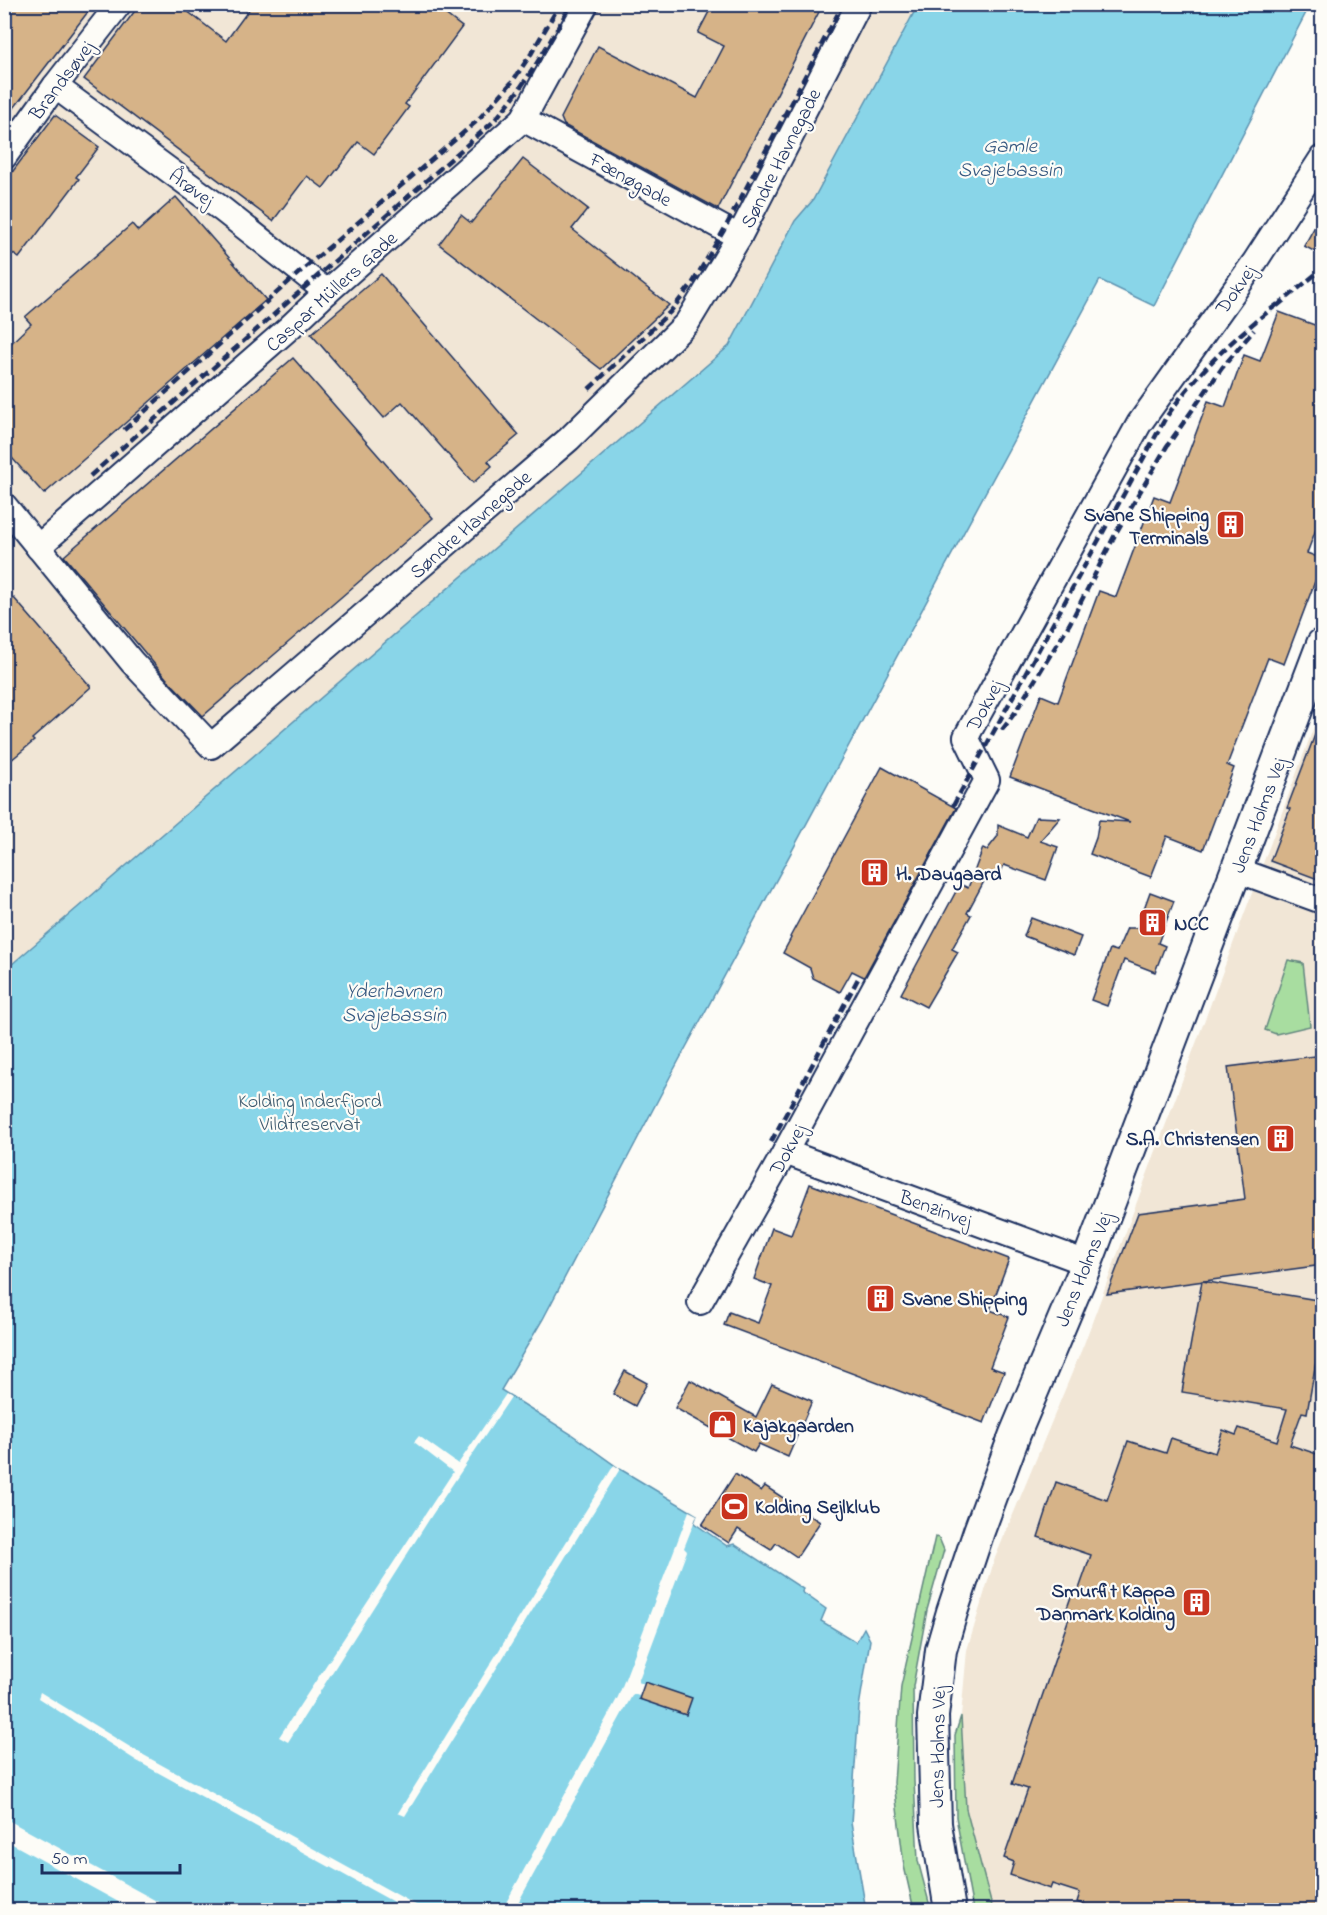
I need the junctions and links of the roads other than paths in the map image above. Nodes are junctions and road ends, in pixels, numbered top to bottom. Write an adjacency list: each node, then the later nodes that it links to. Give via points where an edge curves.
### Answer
1 (119, 4): 4 (street, Brandsøvej)
2 (586, 4): 5 (street, Caspar Müllers Gade)
3 (859, 4): 8 (street, Søndre Havnegade)
4 (55, 86): 6 (street, Brandsøvej); 9 (street, Årøvej)
5 (523, 119): 8 (street, Fænøgade); 9 (street, Caspar Müllers Gade)
6 (4, 157)
7 (1323, 158): 15 (street, Dokvej, via 1139,424 966,737 987,780)
8 (740, 237): 11 (street, Søndre Havnegade, via 687,323 569,439 211,746 132,662)
9 (327, 292): 11 (street, Caspar Müllers Gade)
10 (4, 505): 11 (street, Søndre Havnegade)
11 (38, 547)
12 (1323, 644): 13 (main road, Jens Holms Vej)
13 (1237, 870): 14 (street); 16 (main road, Jens Holms Vej)
14 (1323, 901)
15 (785, 1152): 16 (street, Benzinvej); 17 (street, Dokvej)
16 (1087, 1263): 18 (main road, Jens Holms Vej, via 1012,1443 941,1650 933,1716 936,1824)
17 (700, 1302)
18 (950, 1911)

